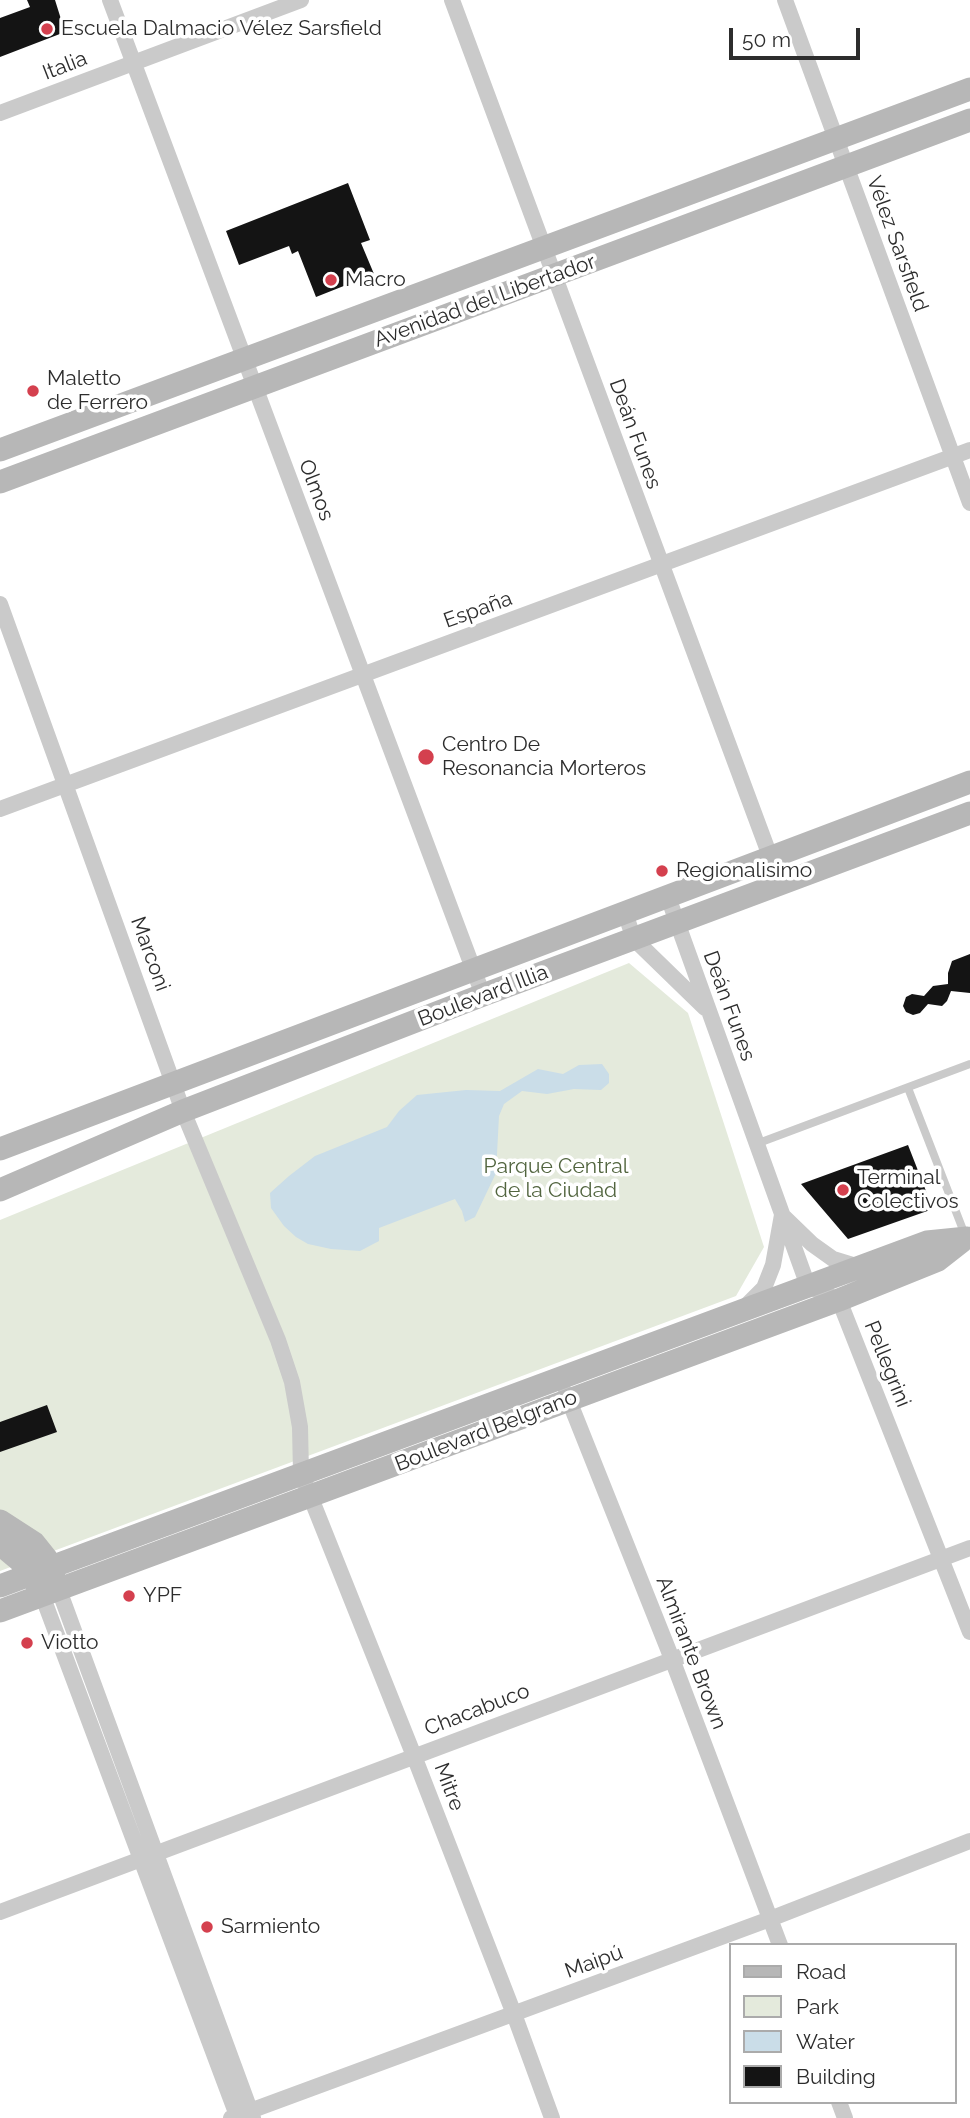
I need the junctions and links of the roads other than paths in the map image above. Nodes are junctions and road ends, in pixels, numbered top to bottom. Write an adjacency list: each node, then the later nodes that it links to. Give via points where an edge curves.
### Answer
1 (110, 0): 5 (street, Olmos)
2 (301, 0): 5 (street, Italia)
3 (452, 0): 11 (street, Deán Funes)
4 (785, 0): 9 (street, Vélez Sarsfield)
5 (134, 63): 7 (street, Italia); 13 (street, Olmos)
6 (970, 89): 9 (street, Avenidad del Libertador)
7 (0, 113)
8 (970, 120): 10 (street, Avenidad del Libertador)
9 (836, 139): 10 (street, Vélez Sarsfield); 11 (street, Avenidad del Libertador)
10 (846, 166): 12 (street, Avenidad del Libertador); 17 (street, Vélez Sarsfield)
11 (544, 248): 12 (street, Deán Funes); 13 (street, Avenidad del Libertador)
12 (554, 275): 14 (street, Avenidad del Libertador); 20 (street, Deán Funes)
13 (245, 359): 14 (street, Olmos); 15 (street, Avenidad del Libertador)
14 (255, 387): 18 (street, Avenidad del Libertador); 22 (street, Olmos)
15 (0, 450)
16 (970, 450): 17 (street, España)
17 (953, 457): 19 (street, Vélez Sarsfield); 20 (street, España)
18 (0, 482)
19 (970, 503)
20 (661, 565): 22 (street, España); 27 (street, Deán Funes)
21 (0, 604): 24 (street, Marconi)
22 (363, 675): 24 (street, España); 33 (street, Olmos)
23 (970, 782): 27 (street, Boulevard Illia)
24 (66, 785): 25 (street, España); 37 (street, Marconi)
25 (0, 809)
26 (970, 813): 28 (street, Boulevard Illia)
27 (769, 857): 28 (street, Deán Funes); 29 (street, Boulevard Illia)
28 (780, 883): 31 (street, Boulevard Illia)
29 (668, 897): 30 (street, Boulevard Illia); 31 (street, Deán Funes)
30 (625, 914): 32 (street); 33 (street, Boulevard Illia)
31 (677, 922): 32 (street, Boulevard Illia); 35 (street, Deán Funes)
32 (634, 939): 34 (street, Boulevard Illia); 35 (street)
33 (474, 969): 34 (street, Olmos); 37 (street, Boulevard Illia)
34 (483, 995): 39 (street, Boulevard Illia)
35 (709, 1013): 40 (street, Deán Funes)
36 (970, 1064): 38 (lane)
37 (175, 1084): 39 (street, Marconi); 41 (street, Boulevard Illia)
38 (908, 1088): 40 (lane); 44 (lane)
39 (183, 1111): 42 (street, Boulevard Illia); 51 (street, Marconi, via 292,1382 300,1427)
40 (754, 1137): 43 (street)
41 (0, 1149)
42 (0, 1190)
43 (782, 1215): 45 (street, via 833,1259); 46 (street); 48 (street, via 764,1288)
44 (968, 1238): 45 (street, Boulevard Belgrano, via 927,1242); 47 (street, Boulevard Belgrano, via 938,1261)
45 (859, 1267): 46 (street, Boulevard Belgrano)
46 (808, 1286): 47 (street); 48 (street, Boulevard Belgrano)
47 (839, 1300): 50 (street, Boulevard Belgrano); 56 (street, Pellegrini)
48 (743, 1310): 49 (street, Boulevard Belgrano)
49 (561, 1377): 50 (street, Almirante Brown); 51 (street, Boulevard Belgrano)
50 (569, 1399): 52 (street, Boulevard Belgrano); 61 (street, Almirante Brown)
51 (301, 1473): 52 (street, Mitre); 57 (street, Boulevard Belgrano)
52 (310, 1497): 57 (street, Boulevard Belgrano); 62 (street, Mitre)
53 (0, 1521): 57 (street, via 34,1543)
54 (0, 1544): 57 (street)
55 (970, 1548): 56 (street, Chacabuco)
56 (942, 1558): 60 (street, Pellegrini); 61 (street, Chacabuco)
57 (46, 1582): 58 (street, Boulevard Belgrano); 59 (street, Boulevard Belgrano); 64 (street)
58 (0, 1586)
59 (0, 1611)
60 (970, 1632)
61 (672, 1659): 62 (street, Chacabuco); 66 (street, Almirante Brown)
62 (414, 1756): 64 (street, Chacabuco); 68 (street, Mitre)
63 (970, 1841): 66 (street, Maipú)
64 (149, 1858): 65 (street, Chacabuco); 69 (street)
65 (0, 1912)
66 (770, 1919): 67 (street, Almirante Brown); 68 (street, Maipú)
67 (779, 1943)
68 (514, 2014): 69 (street, Maipú); 70 (street, Mitre)
69 (242, 2116)
70 (552, 2118)

